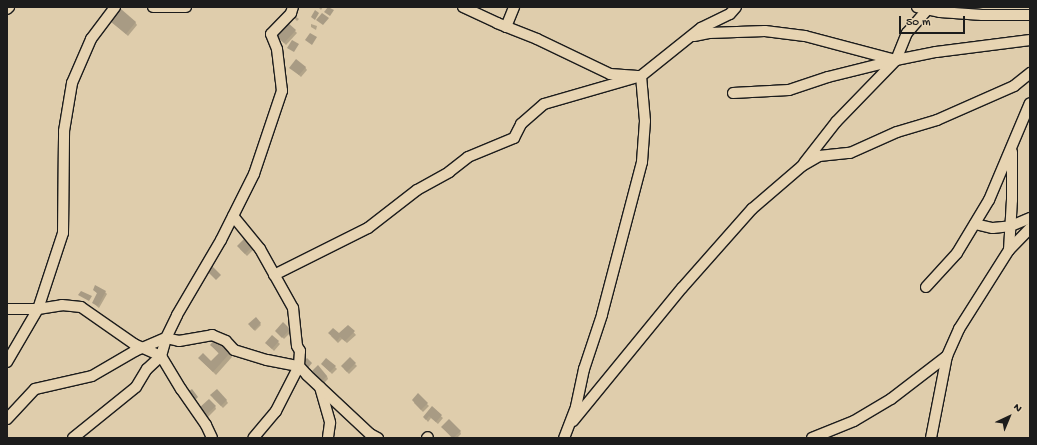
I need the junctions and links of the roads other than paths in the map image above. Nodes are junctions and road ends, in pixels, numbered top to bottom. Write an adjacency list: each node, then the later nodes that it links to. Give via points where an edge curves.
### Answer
1 (115, 7): 30 (street, via 91,39 72,83 64,131 63,233)
2 (153, 7): 3 (street)
3 (186, 7)
4 (293, 7): 21 (street, via 291,13 271,34 277,49 282,91 254,174)
5 (463, 7): 11 (street)
6 (514, 7): 11 (street)
7 (1022, 7): 10 (street)
8 (736, 8): 12 (street)
9 (922, 8): 10 (street, via 982,15); 14 (street, via 907,33)
10 (1030, 15)
11 (506, 27): 16 (street, via 610,74)
12 (690, 37): 14 (street, via 709,33 765,31 805,36); 16 (street)
13 (1030, 40): 14 (street, via 936,52)
14 (896, 60): 17 (street, via 789,90); 20 (street, via 836,122)
15 (1030, 74): 20 (street, via 1014,86 937,120 897,132 850,153 819,156)
16 (641, 76): 27 (street, via 544,104 521,124 514,138 468,158 417,190 368,228); 39 (street, via 645,121 642,162 604,308)
17 (733, 93)
18 (1030, 103): 19 (street)
19 (1012, 147): 23 (street, via 989,200); 24 (street)
20 (802, 166): 39 (street, via 752,209 682,288)
21 (232, 216): 27 (street, via 260,249); 31 (street)
22 (1030, 218): 24 (street)
23 (975, 224): 24 (street, via 993,228); 28 (street, via 957,253)
24 (1011, 226): 26 (street)
25 (1030, 228): 26 (street)
26 (1009, 250): 34 (street, via 959,329)
27 (274, 275): 36 (street, via 293,308 297,346 300,351)
28 (926, 287)
29 (7, 309): 30 (street)
30 (38, 309): 32 (street, via 62,305 81,307); 35 (street)
31 (166, 338): 32 (street); 33 (street); 36 (street, via 179,341 212,335 226,341 234,350 263,360)
32 (142, 348): 33 (street); 38 (street, via 92,376 35,390)
33 (161, 356): 40 (street, via 147,369 136,387); 41 (street, via 206,424)
34 (947, 356): 46 (street, via 891,399 854,421); 47 (street)
35 (7, 362)
36 (299, 366): 37 (street); 42 (street, via 276,411)
37 (320, 387): 43 (street, via 330,423); 44 (street, via 370,434)
38 (7, 419)
39 (569, 424): 45 (street)
40 (73, 438)
41 (212, 438)
42 (253, 438)
43 (328, 438)
44 (378, 438)
45 (564, 438)
46 (812, 438)
47 (931, 438)

